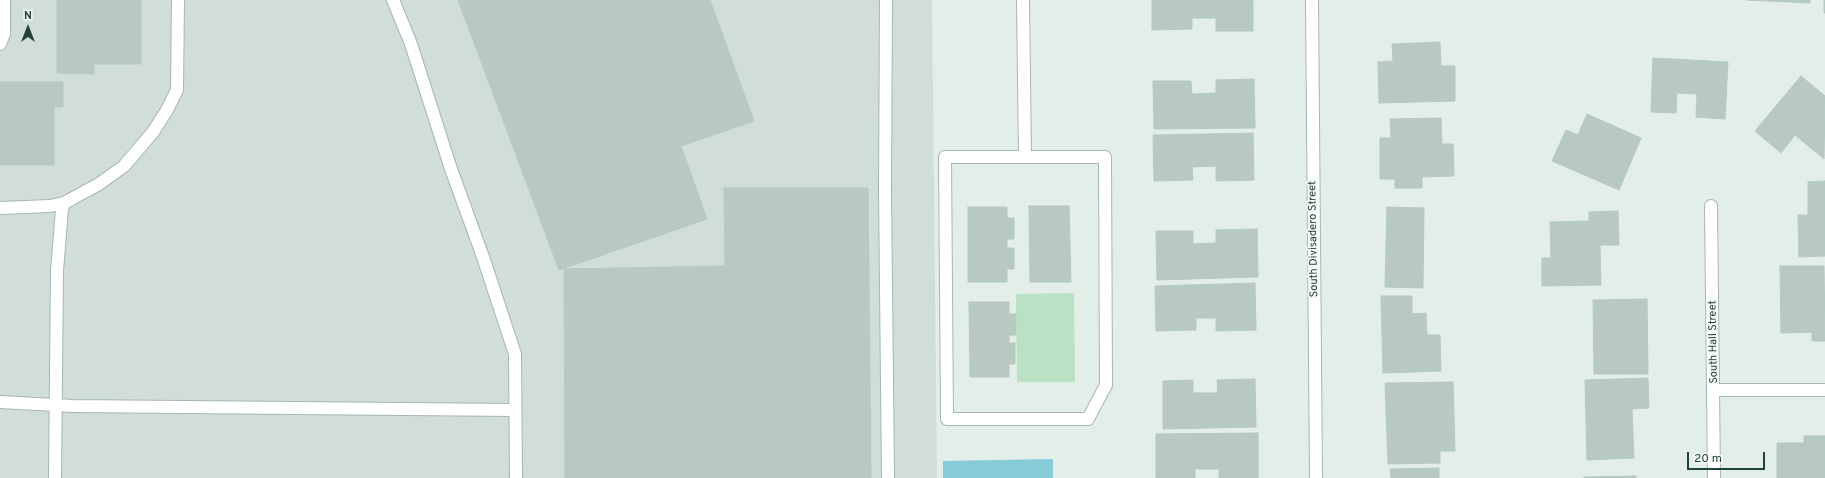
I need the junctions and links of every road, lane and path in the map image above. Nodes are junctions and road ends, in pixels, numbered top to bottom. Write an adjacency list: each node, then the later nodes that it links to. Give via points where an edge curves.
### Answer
1 (4, 0): 7 (street, via 4,34)
2 (178, 0): 9 (street, via 177,90 167,110 153,132 124,166 99,184)
3 (393, 0): 16 (street, via 411,44 449,162 509,332 515,354)
4 (886, 0): 19 (street)
5 (1023, 0): 8 (street)
6 (1312, 0): 20 (street, South Divisadero Street)
7 (0, 44)
8 (1025, 157): 8 (street, via 1105,157 1106,385 1088,419 947,419 945,157)
9 (64, 203): 11 (street); 15 (street, via 59,222 57,271)
10 (1711, 206): 12 (street, South Hall Street)
11 (0, 208)
12 (1714, 390): 13 (street); 21 (street, South Hall Street)
13 (1825, 390)
14 (0, 402): 15 (street)
15 (56, 405): 16 (street); 17 (street)
16 (515, 410): 18 (street)
17 (55, 478)
18 (516, 478)
19 (888, 478)
20 (1316, 478)
21 (1714, 478)

